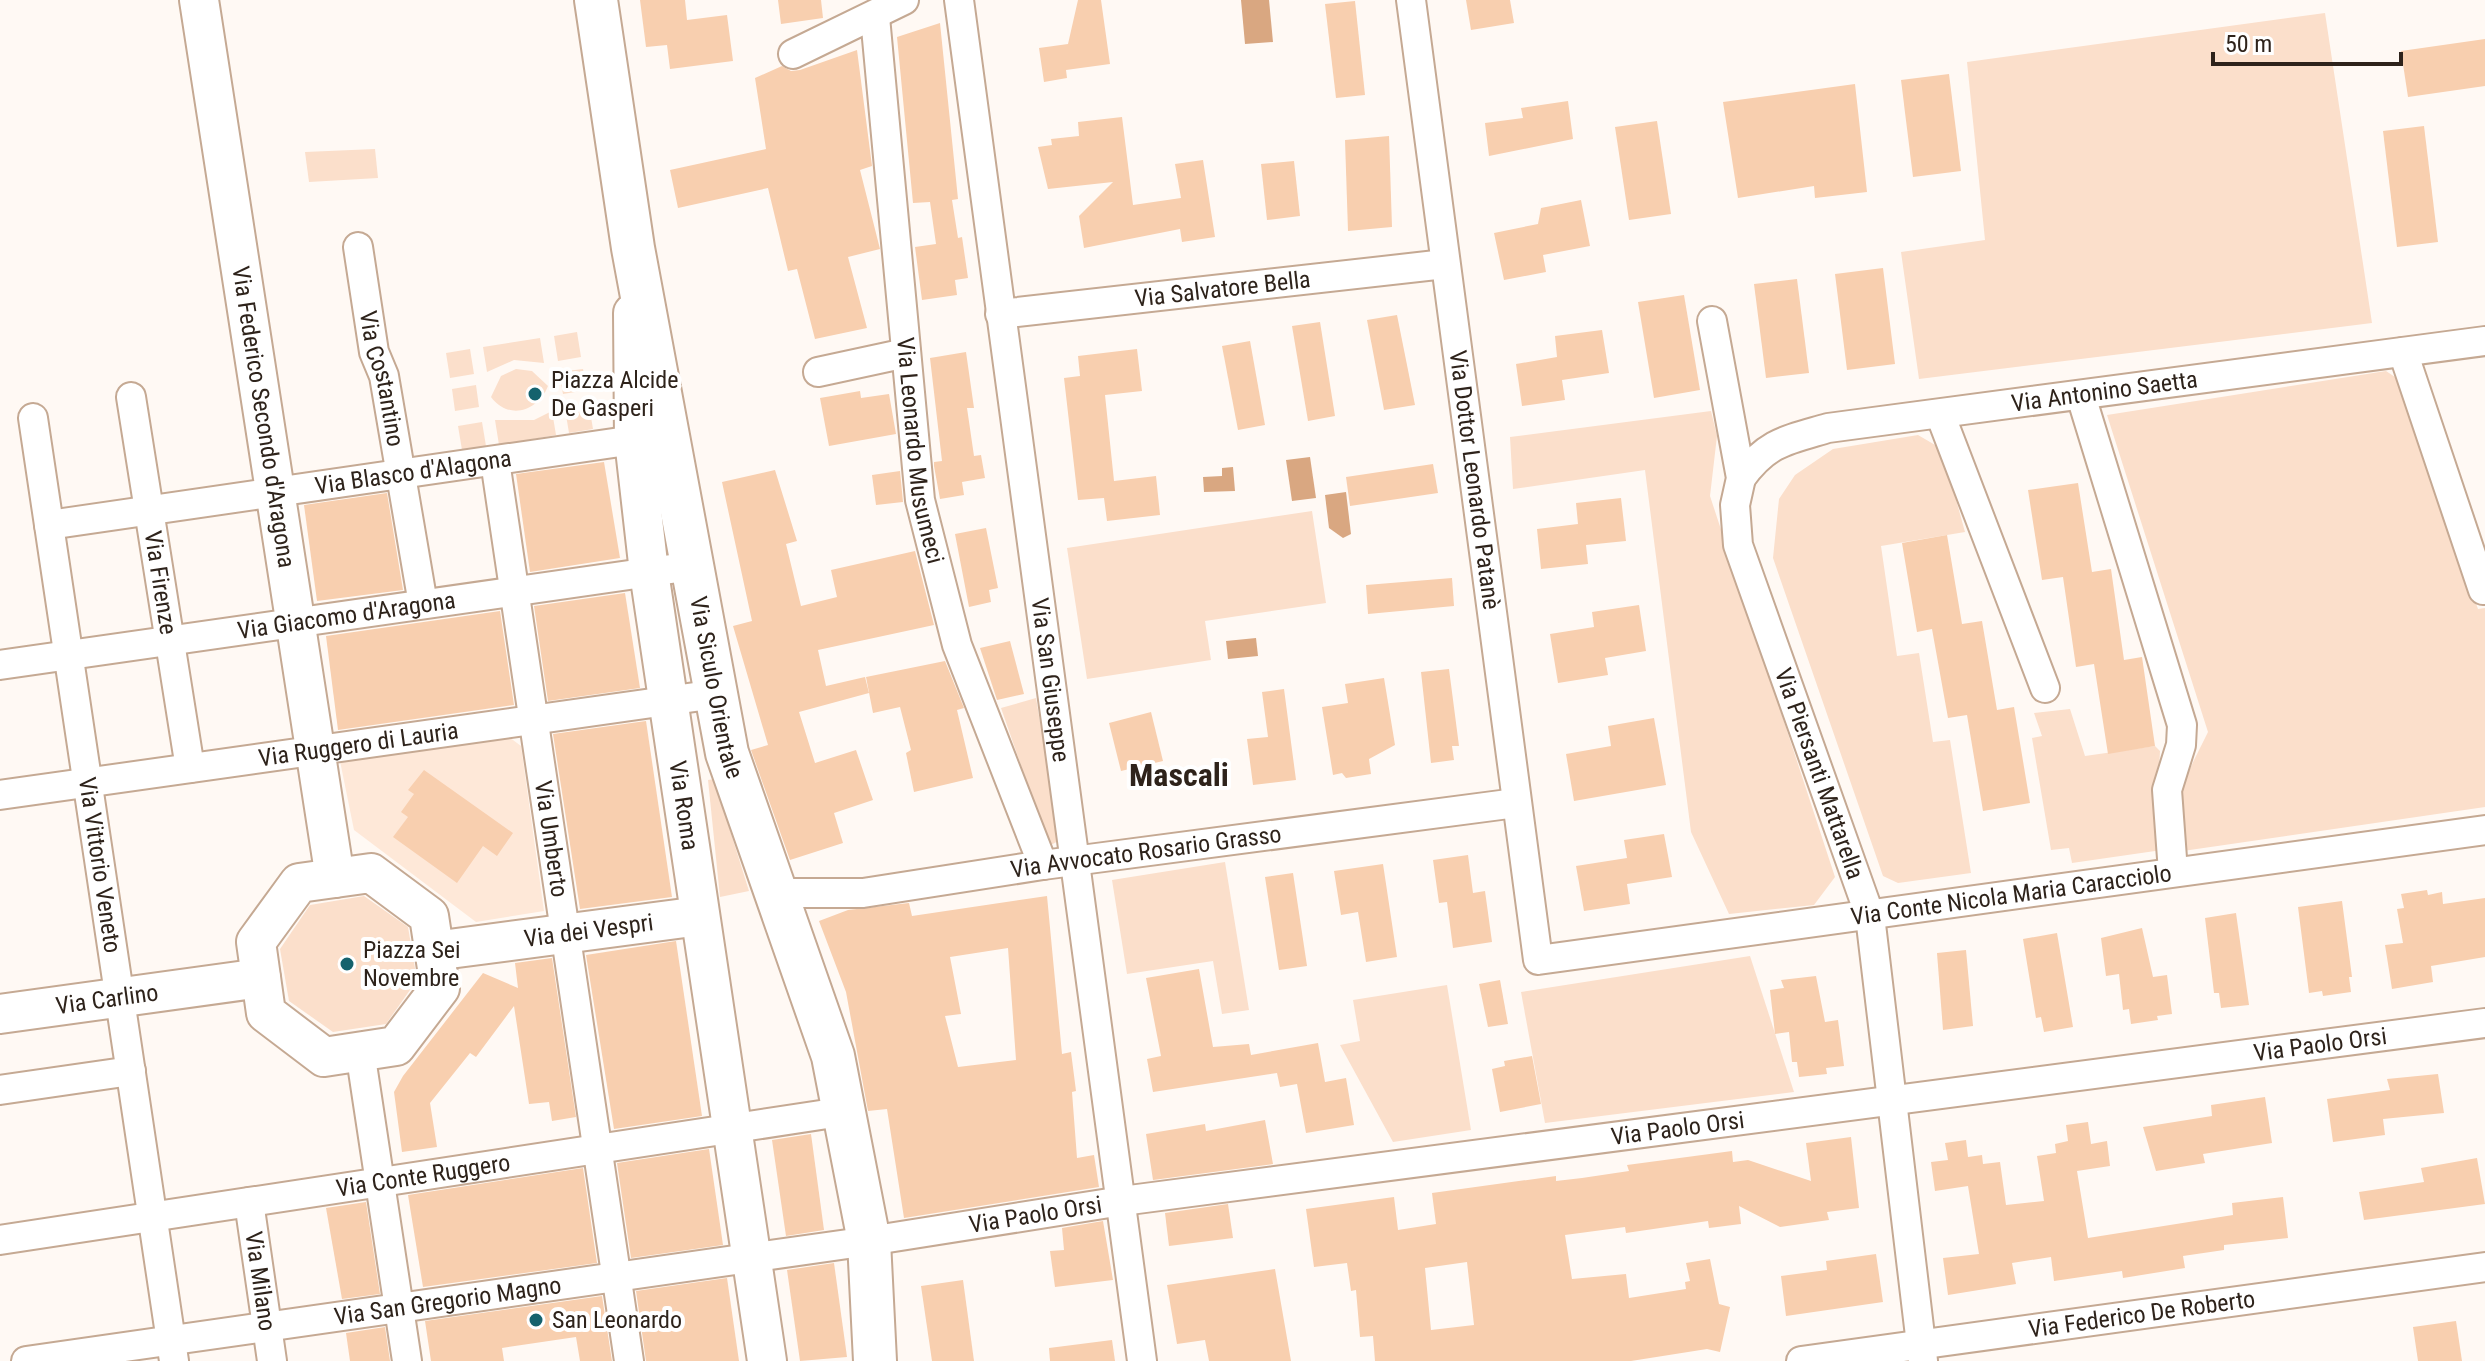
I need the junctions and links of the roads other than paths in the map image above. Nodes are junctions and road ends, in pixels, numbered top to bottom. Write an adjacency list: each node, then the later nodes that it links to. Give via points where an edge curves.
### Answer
1 (199, 0): 25 (street, Via Federico Secondo d'Aragona)
2 (596, 0): 9 (main road, Via Siculo Orientale)
3 (904, 0): 6 (street)
4 (959, 0): 11 (street, Via San Giuseppe)
5 (1411, 0): 10 (street, Via Dottor Leonardo Patanè)
6 (875, 17): 7 (street); 15 (street, Via Leonardo Musumeci)
7 (793, 54)
8 (358, 247): 23 (street, Via Costantino)
9 (633, 248): 21 (street, Via Roma); 28 (main road, Via Siculo Orientale)
10 (1445, 264): 11 (street, Via Salvatore Bella); 45 (street, Via Dottor Leonardo Patanè)
11 (1000, 314): 47 (street, Via San Giuseppe)
12 (1712, 321): 24 (street, Via Piersanti Mattarella)
13 (2485, 341): 14 (street, Via Antonino Saetta)
14 (2403, 352): 17 (street, Via Antonino Saetta); 30 (street)
15 (906, 353): 16 (street); 48 (street, Via Leonardo Musumeci, via 920,500 957,645)
16 (818, 372)
17 (2081, 396): 19 (street, Via Antonino Saetta); 49 (street, via 2182,725 2167,790)
18 (131, 397): 26 (street, Via Firenze)
19 (1940, 414): 24 (street, Via Antonino Saetta, via 1828,428 1777,443 1759,454); 37 (street)
20 (33, 418): 27 (street, Via Vittorio Veneto)
21 (634, 440): 22 (street, Via Blasco d'Alagona); 29 (street, Via Roma)
22 (495, 461): 23 (street, Via Blasco d'Alagona); 31 (street, Via Umberto)
23 (401, 474): 25 (street, Via Blasco d'Alagona); 32 (street, Via Costantino)
24 (1741, 478): 53 (street, Via Piersanti Mattarella, via 1735,505 1738,545)
25 (273, 493): 26 (street, Via Blasco d'Alagona); 33 (street, Via Federico Secondo d'Aragona)
26 (148, 510): 27 (street, Via Blasco d'Alagona); 34 (street, Via Firenze)
27 (49, 525): 35 (street, Via Vittorio Veneto)
28 (692, 566): 29 (street, Via Giacomo d'Aragona); 38 (main road, Via Siculo Orientale)
29 (649, 572): 31 (street, Via Giacomo d'Aragona); 39 (street, Via Roma)
30 (2483, 590)
31 (514, 591): 32 (street, Via Giacomo d'Aragona); 40 (street, Via Umberto)
32 (423, 604): 33 (street, Via Giacomo d'Aragona)
33 (294, 622): 34 (street, Via Giacomo d'Aragona); 41 (street, Via Federico Secondo d'Aragona)
34 (169, 639): 35 (street, Via Giacomo d'Aragona); 42 (street, Via Firenze)
35 (68, 654): 36 (street, Via Giacomo d'Aragona); 43 (street, Via Vittorio Veneto)
36 (0, 665)
37 (2045, 688)
38 (716, 694): 39 (street, Via Ruggero di Lauria); 51 (main road, Via Siculo Orientale, via 727,753)
39 (668, 701): 40 (street, Via Ruggero di Lauria); 52 (street, Via Roma)
40 (534, 720): 41 (street, Via Ruggero di Lauria); 54 (street, Via Umberto)
41 (315, 750): 42 (street, Via Ruggero di Lauria); 50 (street, Via Federico Secondo d'Aragona)
42 (190, 768): 43 (street, Via Ruggero di Lauria)
43 (88, 782): 44 (street, Via Ruggero di Lauria); 58 (street, Via Vittorio Veneto)
44 (0, 795)
45 (1516, 803): 47 (street, Via Avvocato Rosario Grasso); 56 (street, Via Dottor Leonardo Patanè)
46 (2485, 830): 49 (street, Via Conte Nicola Maria Caracciolo)
47 (1076, 860): 48 (street, Via Avvocato Rosario Grasso); 69 (street, Via San Giuseppe)
48 (1043, 865): 51 (street, Via Avvocato Rosario Grasso, via 863,893)
49 (2173, 872): 53 (street, Via Conte Nicola Maria Caracciolo)
50 (335, 878): 55 (street, via 371,873 429,916); 57 (street, via 299,883 256,942)
51 (775, 893): 65 (main road, Via Siculo Orientale)
52 (700, 916): 54 (street, Via dei Vespri); 66 (street, Via Roma)
53 (1870, 916): 56 (street, Via Conte Nicola Maria Caracciolo); 64 (street, Via Piersanti Mattarella)
54 (566, 934): 55 (street, Via dei Vespri); 67 (street, Via Umberto)
55 (434, 951): 61 (street, via 440,988 396,1046)
56 (1538, 960)
57 (261, 978): 58 (street, Via Carlino); 61 (street, via 266,1013 324,1057)
58 (120, 997): 59 (street, Via Carlino); 62 (street, Via Vittorio Veneto)
59 (0, 1014)
60 (2485, 1023): 64 (street, Via Paolo Orsi)
61 (360, 1051): 68 (street)
62 (131, 1071): 63 (street); 71 (street, Via Vittorio Veneto)
63 (0, 1090)
64 (1891, 1100): 69 (street, Via Paolo Orsi); 80 (street, Via Piersanti Mattarella)
65 (847, 1111): 66 (street, Via Conte Ruggero); 73 (main road, Via Siculo Orientale)
66 (730, 1129): 67 (street, Via Conte Ruggero); 74 (street, Via Roma)
67 (597, 1149): 68 (street, Via Conte Ruggero); 76 (street, Via Umberto)
68 (380, 1182): 70 (street, Via Conte Ruggero); 77 (street)
69 (1122, 1201): 73 (street, Via Paolo Orsi); 87 (street, Via San Giuseppe)
70 (249, 1202): 71 (street, Via Conte Ruggero); 78 (street, Via Milano)
71 (152, 1217): 72 (street, Via Conte Ruggero); 79 (street, Via Vittorio Veneto)
72 (0, 1240)
73 (869, 1241): 74 (street, Via San Gregorio Magno); 86 (main road, Via Siculo Orientale)
74 (751, 1257): 76 (street, Via San Gregorio Magno); 85 (street, Via Roma)
75 (2485, 1267): 80 (street, Via Federico De Roberto)
76 (617, 1277): 77 (street, Via San Gregorio Magno); 84 (street, Via Umberto)
77 (399, 1308): 78 (street, Via San Gregorio Magno); 83 (street)
78 (267, 1327): 79 (street, Via San Gregorio Magno); 82 (street, Via Milano)
79 (173, 1351): 81 (street, Via San Gregorio Magno)
80 (1922, 1353): 88 (street, Via Federico De Roberto)
81 (26, 1361)
82 (272, 1361)
83 (407, 1361)
84 (629, 1361)
85 (767, 1361)
86 (875, 1361)
87 (1142, 1361)
88 (1801, 1361)

